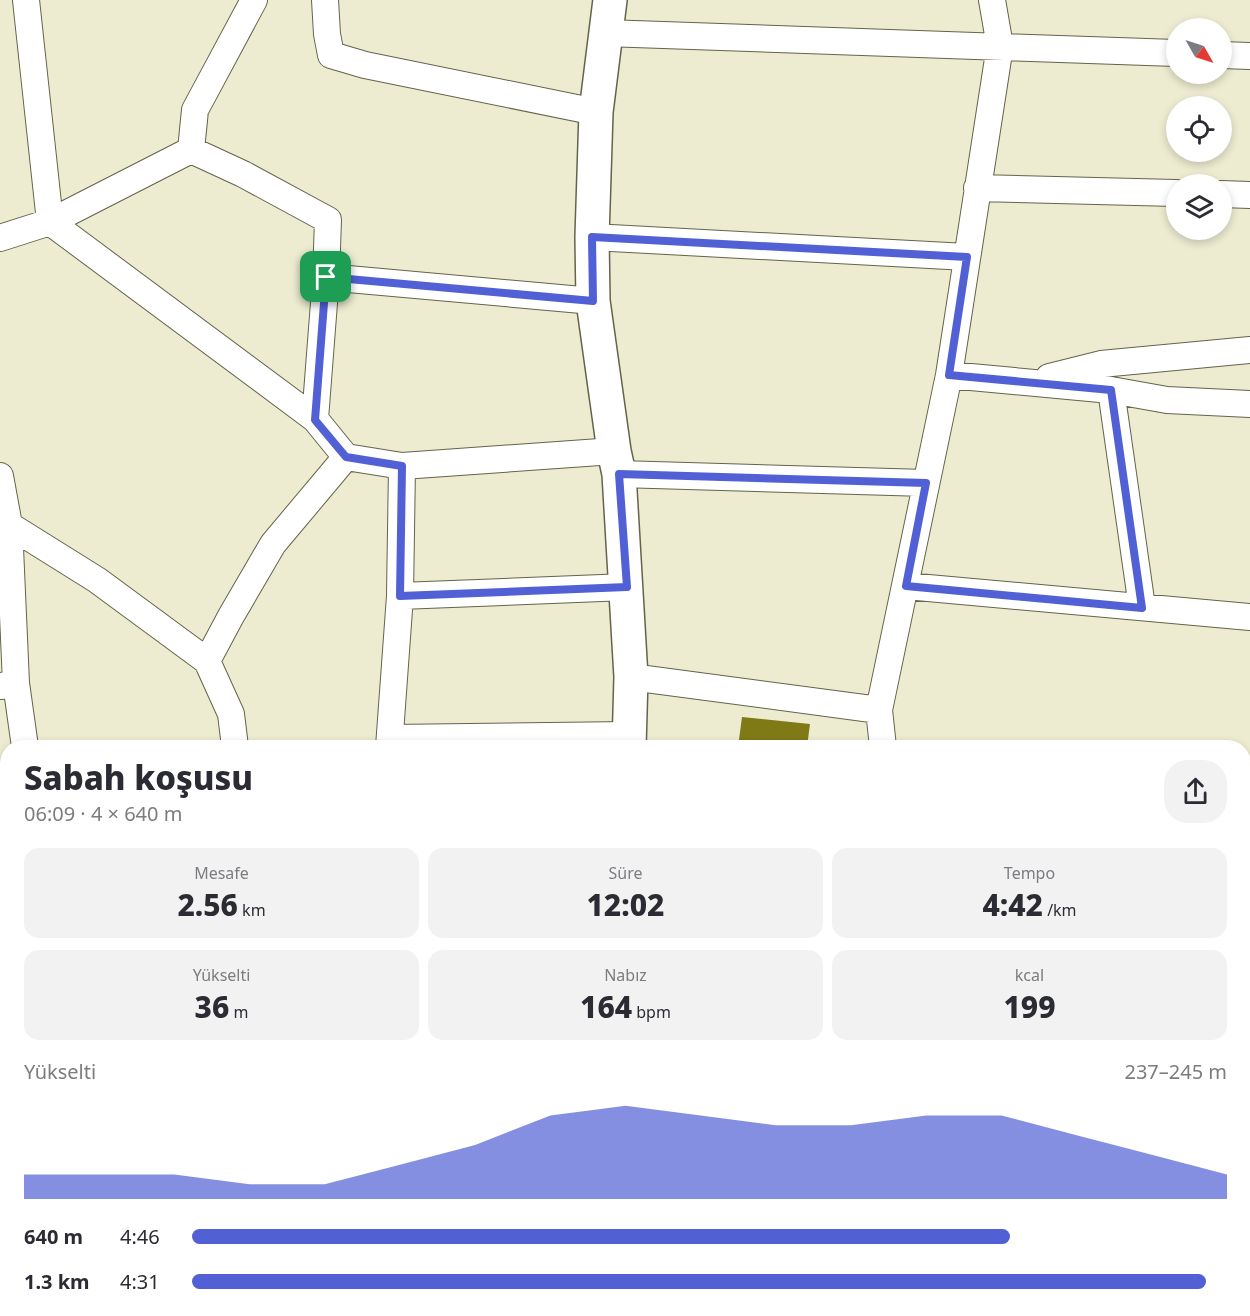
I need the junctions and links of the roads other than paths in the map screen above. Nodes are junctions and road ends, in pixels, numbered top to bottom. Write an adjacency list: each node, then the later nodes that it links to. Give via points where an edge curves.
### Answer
1 (26, 0): 17 (street)
2 (254, 0): 12 (street, via 195,110)
3 (325, 0): 11 (street, via 332,55)
4 (610, 0): 6 (street)
5 (992, 0): 7 (street)
6 (605, 33): 7 (street); 11 (street)
7 (999, 45): 8 (street); 13 (street)
8 (1166, 53)
9 (1232, 55): 10 (street)
10 (1250, 56)
11 (596, 112): 18 (street)
12 (191, 150): 17 (street); 21 (street, via 328,220)
13 (977, 188): 14 (street); 20 (street)
14 (1166, 193)
15 (1232, 194): 16 (street)
16 (1250, 195)
17 (50, 222): 19 (street); 28 (street)
18 (592, 237): 20 (street); 22 (street)
19 (0, 238)
20 (967, 257): 24 (street)
21 (326, 277): 22 (street); 28 (street)
22 (593, 301): 30 (street)
23 (1250, 350): 25 (street, via 1101,364)
24 (949, 375): 25 (street); 33 (street)
25 (1028, 382): 26 (street)
26 (1111, 390): 27 (street, via 1167,400); 38 (street)
27 (1250, 404)
28 (315, 420): 29 (street)
29 (346, 457): 31 (street); 40 (street, via 273,544)
30 (616, 463): 31 (street); 33 (street); 36 (street)
31 (402, 466): 37 (street)
32 (0, 476): 34 (street)
33 (926, 483): 35 (street)
34 (9, 525): 40 (street, via 97,580); 42 (street)
35 (906, 586): 38 (street); 43 (street)
36 (627, 587): 37 (street); 41 (street)
37 (400, 596): 46 (street)
38 (1142, 608): 39 (street)
39 (1250, 617)
40 (207, 662): 45 (street, via 231,714)
41 (631, 678): 43 (street); 47 (street)
42 (8, 685): 44 (street)
43 (879, 710): 48 (street)
44 (23, 740)
45 (234, 740)
46 (390, 740)
47 (628, 740)
48 (882, 740)

